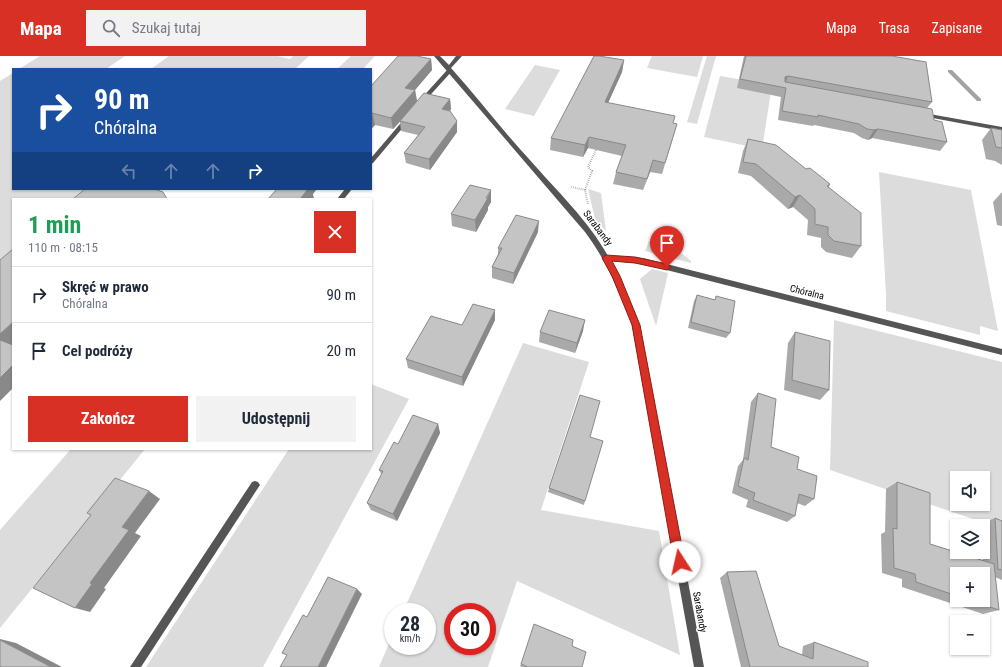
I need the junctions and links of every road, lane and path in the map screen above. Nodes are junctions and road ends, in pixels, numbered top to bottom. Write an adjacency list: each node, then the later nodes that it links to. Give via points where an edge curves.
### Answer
1 (437, 56): 3 (street, Sarabandy)
2 (459, 56): 3 (street)
3 (449, 69): 4 (street); 13 (street, Sarabandy, via 575,216)
4 (418, 106)
5 (414, 111): 9 (street)
6 (916, 113): 7 (street)
7 (1002, 129)
8 (596, 150): 11 (path, via 588,167 592,172)
9 (372, 161)
10 (348, 190): 12 (street)
11 (585, 190)
12 (341, 198)
13 (606, 258): 14 (street, Chóralna, via 643,261); 17 (street, Sarabandy, via 636,325)
14 (1002, 352)
15 (255, 485): 16 (street)
16 (135, 667)
17 (699, 667)

